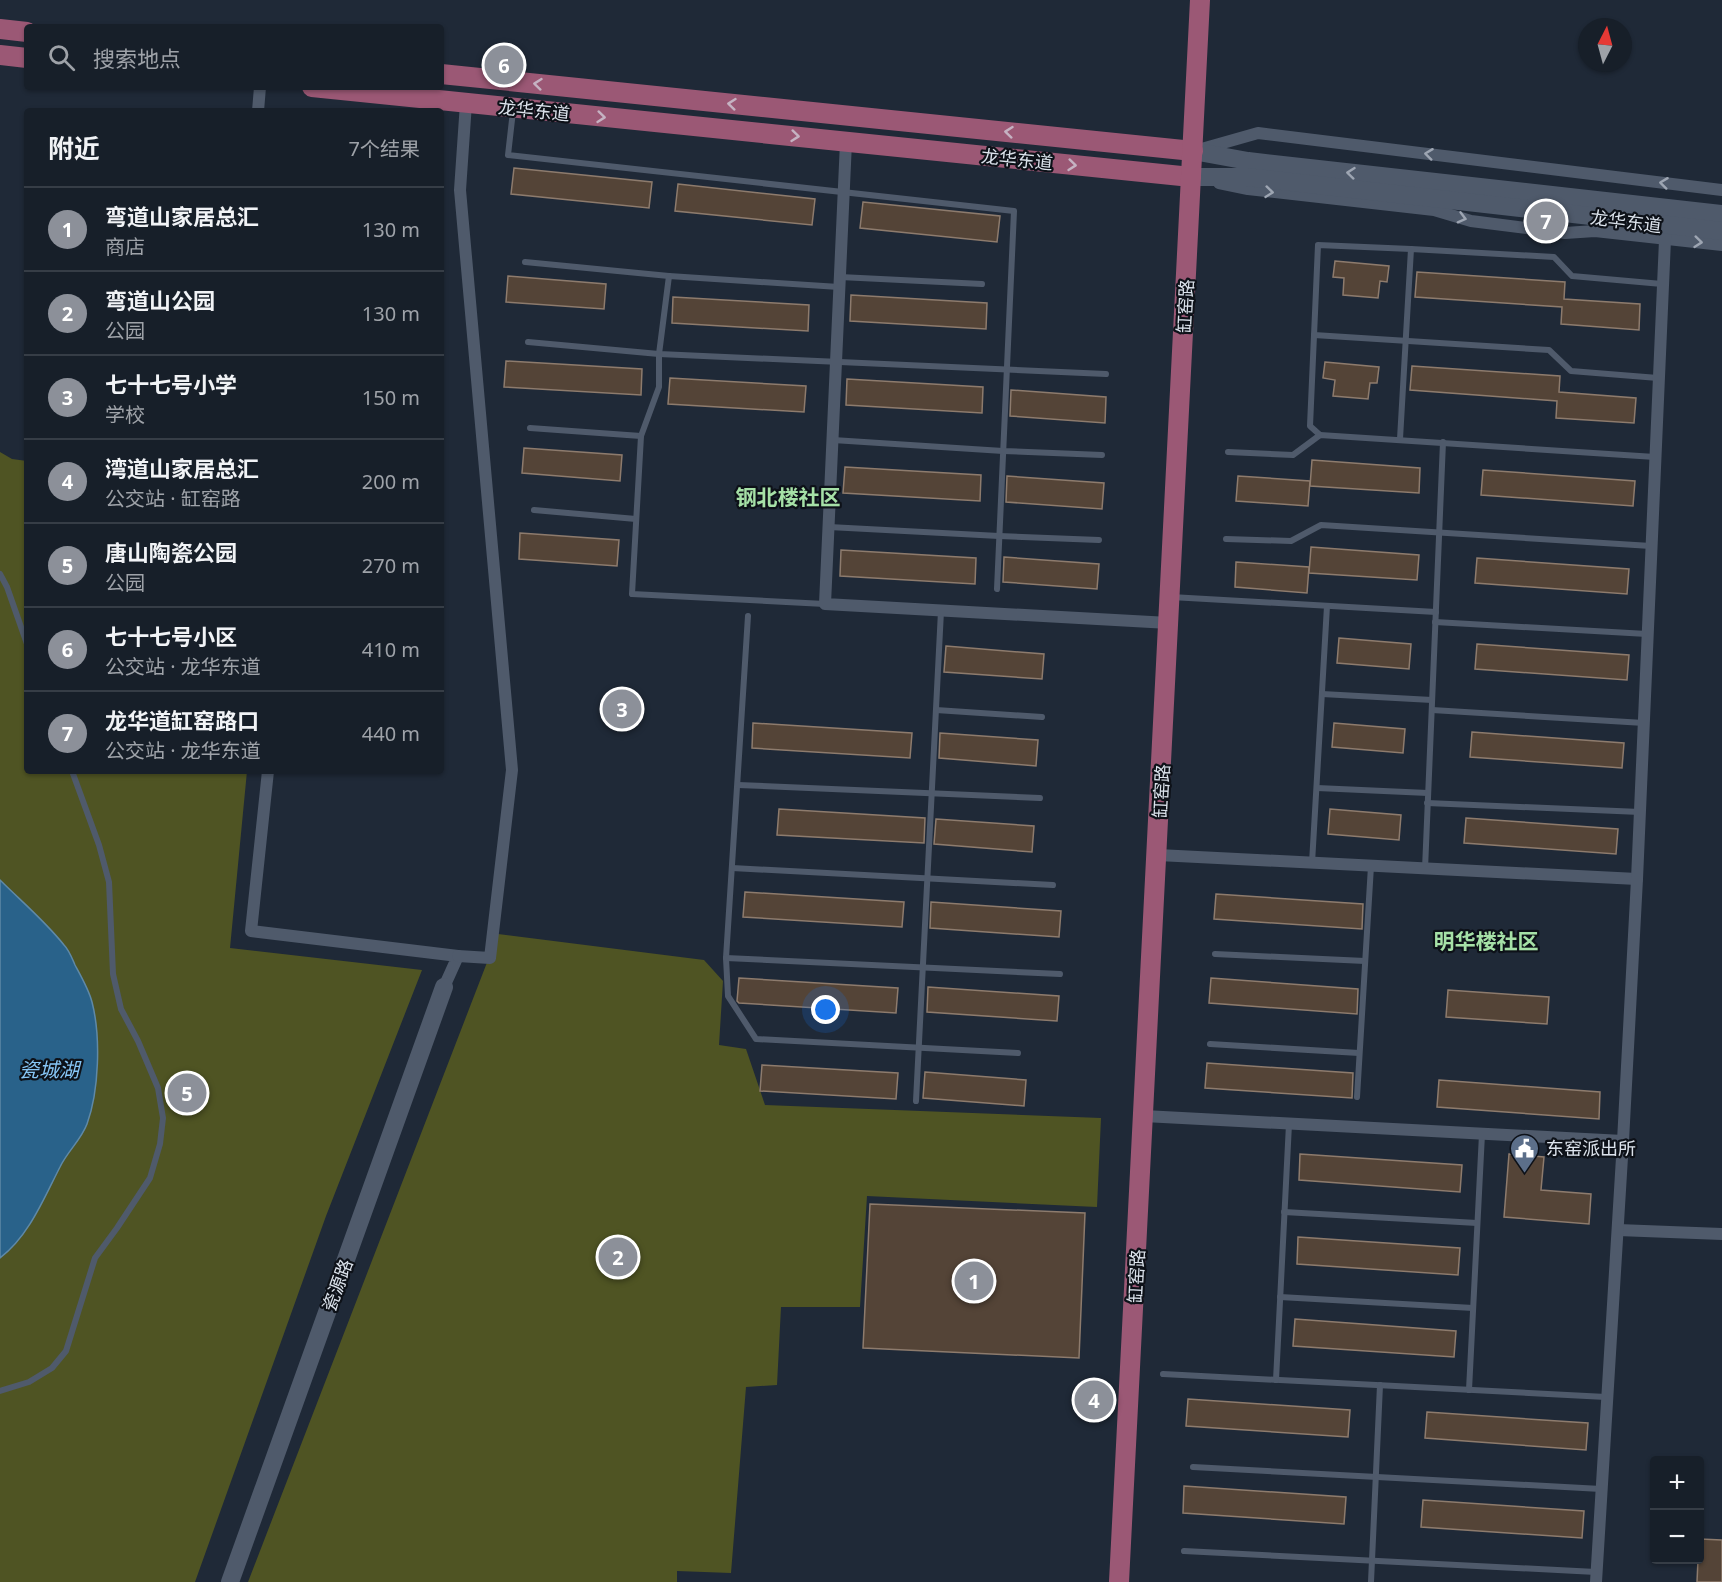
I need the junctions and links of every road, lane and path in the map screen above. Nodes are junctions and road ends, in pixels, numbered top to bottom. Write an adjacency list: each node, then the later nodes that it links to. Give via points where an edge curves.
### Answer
1 (1200, 0): 13 (main road, 缸窑路)
2 (0, 29): 3 (main road)
3 (24, 32)
4 (0, 55): 5 (main road)
5 (24, 58)
6 (444, 74): 13 (main road, 龙华东道, one-way to 6)
7 (260, 90): 10 (street)
8 (341, 90): 9 (main road, 龙华东道)
9 (466, 103): 11 (main road, 龙华东道); 89 (street, via 460,190 512,770 490,958)
10 (258, 108)
11 (513, 108): 12 (main road, 龙华东道, one-way to 12); 16 (lane, via 508,155)
12 (846, 142): 14 (main road, 龙华东道, one-way to 14); 16 (street)
13 (1193, 151): 14 (main road, 缸窑路); 15 (street, one-way to 13, via 1258,134); 18 (main road, 龙华东道, one-way to 13)
14 (1191, 177): 18 (main road, 龙华东道, one-way to 18, via 1248,177); 55 (main road, 缸窑路)
15 (1722, 190)
16 (844, 193): 24 (street); 32 (lane, via 1014,211)
17 (1722, 214): 18 (main road, 龙华东道)
18 (1665, 224): 19 (main road, 龙华东道); 20 (street, one-way to 20); 26 (street)
19 (1722, 231)
20 (1722, 245)
21 (1411, 249): 26 (lane, via 1554,257 1572,276); 27 (lane, via 1318,245); 28 (lane)
22 (525, 262): 23 (lane)
23 (669, 276): 24 (lane); 30 (lane)
24 (839, 282): 25 (lane); 31 (street)
25 (982, 284)
26 (1662, 284): 34 (street)
27 (1314, 335): 28 (lane); 36 (lane, via 1310,426)
28 (1406, 340): 34 (lane, via 1549,350 1571,371); 38 (lane)
29 (528, 342): 30 (lane)
30 (659, 354): 31 (lane); 37 (lane, via 658,387)
31 (836, 362): 32 (lane); 39 (street)
32 (1007, 370): 33 (lane); 41 (lane)
33 (1106, 374)
34 (1658, 378): 44 (street)
35 (530, 428): 37 (lane)
36 (1320, 435): 38 (lane); 42 (lane, via 1293,455)
37 (641, 436): 46 (lane)
38 (1401, 439): 40 (lane)
39 (832, 440): 41 (lane); 47 (street)
40 (1443, 442): 44 (lane); 48 (lane)
41 (1003, 451): 43 (lane); 49 (lane)
42 (1228, 452)
43 (1102, 455)
44 (1655, 457): 52 (street)
45 (534, 510): 46 (lane)
46 (636, 519): 56 (lane, via 632,594)
47 (828, 527): 49 (lane); 56 (street)
48 (1439, 533): 50 (lane, via 1321,525 1291,541); 52 (lane); 59 (lane)
49 (999, 536): 51 (lane); 54 (lane)
50 (1226, 538)
51 (1099, 540)
52 (1651, 546): 63 (street)
53 (0, 574): 64 (lane)
54 (997, 589)
55 (1171, 597): 57 (lane); 62 (main road, 缸窑路)
56 (825, 604): 58 (street)
57 (1327, 606): 59 (lane); 65 (lane)
58 (941, 610): 62 (street); 67 (lane)
59 (1436, 612): 61 (lane)
60 (748, 616): 73 (lane)
61 (1436, 622): 63 (lane); 66 (lane)
62 (1169, 623): 80 (main road, 缸窑路)
63 (1647, 634): 70 (street)
64 (24, 635)
65 (1322, 694): 66 (lane); 74 (lane)
66 (1432, 700): 68 (lane)
67 (936, 710): 69 (lane); 76 (lane)
68 (1432, 710): 70 (lane); 75 (lane)
69 (1042, 717)
70 (1644, 723): 79 (street)
71 (73, 774): 115 (lane, via 109,882 113,974 121,1009 158,1088 163,1118 160,1144 150,1178 95,1258 66,1351 52,1368 29,1382)
72 (268, 774): 89 (street, via 251,931)
73 (738, 784): 76 (lane); 83 (lane)
74 (1317, 788): 75 (lane); 81 (lane)
75 (1428, 793): 78 (lane)
76 (932, 794): 77 (lane); 85 (lane)
77 (1040, 798)
78 (1427, 803): 79 (lane); 84 (lane)
79 (1640, 812): 86 (street)
80 (1158, 855): 81 (street); 101 (main road, 缸窑路)
81 (1312, 863): 82 (street)
82 (1371, 866): 84 (street); 91 (lane)
83 (732, 868): 85 (lane); 90 (lane)
84 (1425, 869): 86 (street)
85 (927, 878): 87 (lane); 92 (lane)
86 (1637, 879): 104 (street)
87 (1053, 885)
88 (1215, 954): 91 (lane)
89 (458, 956): 94 (street)
90 (726, 958): 92 (lane); 96 (lane, via 728,996 756,1039)
91 (1365, 961): 98 (lane)
92 (922, 967): 93 (lane); 96 (lane)
93 (1060, 974)
94 (444, 987): 123 (main road, 瓷源路)
95 (1210, 1044): 98 (lane)
96 (919, 1047): 97 (lane); 100 (lane)
97 (1018, 1053)
98 (1359, 1053): 99 (lane)
99 (1357, 1097)
100 (916, 1101)
101 (1144, 1116): 102 (street); 124 (main road, 缸窑路)
102 (1289, 1123): 103 (street); 105 (lane)
103 (1482, 1134): 104 (street); 106 (lane)
104 (1623, 1141): 107 (street)
105 (1284, 1212): 106 (lane); 109 (lane)
106 (1478, 1223): 110 (lane)
107 (1618, 1230): 108 (street); 116 (street)
108 (1722, 1234)
109 (1280, 1297): 110 (lane); 112 (lane)
110 (1473, 1308): 114 (lane)
111 (1163, 1374): 112 (lane)
112 (1276, 1380): 113 (lane)
113 (1380, 1385): 114 (lane); 118 (lane)
114 (1469, 1390): 116 (lane)
115 (0, 1391)
116 (1606, 1397): 119 (street)
117 (1193, 1467): 118 (lane)
118 (1376, 1477): 119 (lane); 121 (lane)
119 (1601, 1489): 122 (street)
120 (1185, 1551): 121 (lane)
121 (1372, 1560): 122 (lane); 125 (lane)
122 (1596, 1577)
123 (230, 1582)
124 (1119, 1582)
125 (1371, 1582)

